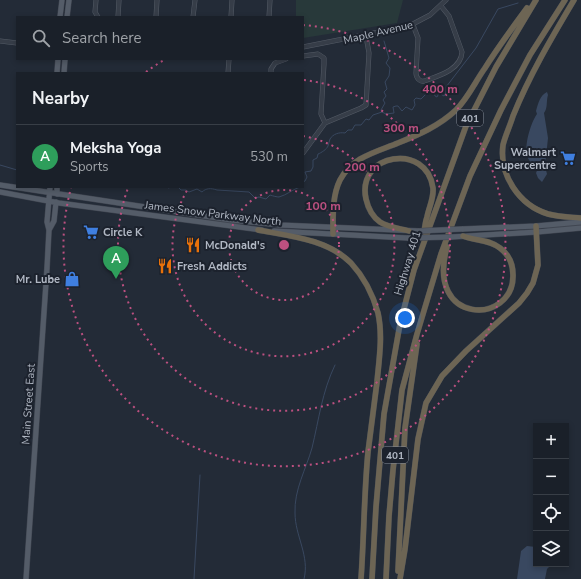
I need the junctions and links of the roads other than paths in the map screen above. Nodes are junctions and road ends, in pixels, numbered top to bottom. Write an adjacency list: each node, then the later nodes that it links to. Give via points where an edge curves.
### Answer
1 (62, 0): 14 (main road)
2 (68, 0): 15 (main road)
3 (96, 0): 16 (street, via 95,12)
4 (119, 0): 17 (street)
5 (157, 0): 18 (street)
6 (195, 0): 19 (street)
7 (232, 0): 20 (street)
8 (270, 0): 21 (street)
9 (446, 0): 13 (street, Maple Avenue)
10 (535, 0): 55 (highway, via 456,110 424,132 366,155 347,170 335,194); 58 (highway, Highway 401 / 401, via 496,66 466,126)
11 (565, 0): 48 (highway, 401, via 530,55 512,90 470,176)
12 (574, 0): 49 (highway, via 520,99 504,145 503,158 508,179 515,191 533,207 546,214)
13 (441, 6): 22 (street, Maple Avenue); 22 (street, via 449,16 462,52 461,58 451,70 424,82 418,78 418,38)
14 (60, 16)
15 (67, 16)
16 (97, 16)
17 (118, 16)
18 (156, 16)
19 (193, 16)
20 (231, 16)
21 (269, 16)
22 (413, 25): 23 (street, Maple Avenue)
23 (366, 36): 26 (street, Maple Avenue); 36 (street, via 370,53 366,105)
24 (0, 41): 25 (street)
25 (16, 43)
26 (304, 47)
27 (304, 56): 36 (street, via 318,54 324,58 321,114)
28 (58, 60): 32 (main road)
29 (65, 60): 33 (main road)
30 (229, 60): 34 (street)
31 (282, 60): 35 (street, via 275,62)
32 (57, 72)
33 (64, 72)
34 (228, 72)
35 (271, 72)
36 (325, 123): 37 (street)
37 (304, 152)
38 (0, 185): 39 (main road, James Snow Parkway North)
39 (16, 188)
40 (18, 188): 44 (main road, James Snow Parkway North)
41 (50, 188): 44 (main road, Main Street East)
42 (57, 188): 45 (main road, Main Street East)
43 (0, 192): 46 (main road, James Snow Parkway North)
44 (49, 193): 45 (main road, James Snow Parkway North); 46 (main road, Main Street East)
45 (57, 194): 47 (street, Main Street East); 55 (main road, James Snow Parkway North, via 231,220)
46 (48, 201): 47 (main road, James Snow Parkway North); 53 (main road, Main Street East)
47 (58, 202): 53 (main road, Main Street East, via 54,221); 54 (main road, James Snow Parkway North)
48 (456, 212): 57 (highway, via 445,253 445,286 453,299 466,308 477,310 492,307 502,301 510,289 513,278 511,263 505,253 490,242 471,240); 59 (highway, 401)
49 (581, 218)
50 (581, 222): 52 (main road, James Snow Parkway North)
51 (581, 228): 52 (main road, James Snow Parkway North)
52 (536, 229): 56 (main road, James Snow Parkway North, bridge); 57 (main road, James Snow Parkway North); 64 (highway, via 538,266 527,293 442,376 426,403 418,440)
53 (49, 230): 60 (main road, Main Street East)
54 (258, 230): 55 (main road, James Snow Parkway North); 61 (highway, via 335,250 362,278 378,314 381,334 380,356 368,453)
55 (333, 231): 56 (main road, James Snow Parkway North); 57 (main road, James Snow Parkway North, bridge, via 408,238)
56 (409, 231): 58 (highway, via 380,222 366,202 365,190 369,176 378,165 391,159 405,158 414,161 430,178 433,198 426,218)
57 (463, 236)
58 (422, 245): 62 (highway, Highway 401 / 401, via 400,324 384,414)
59 (417, 334): 63 (highway, 401, via 402,398 389,516); 64 (highway, 401, via 405,428)
60 (26, 579)
61 (361, 579)
62 (372, 579)
63 (386, 579)
64 (399, 579)

